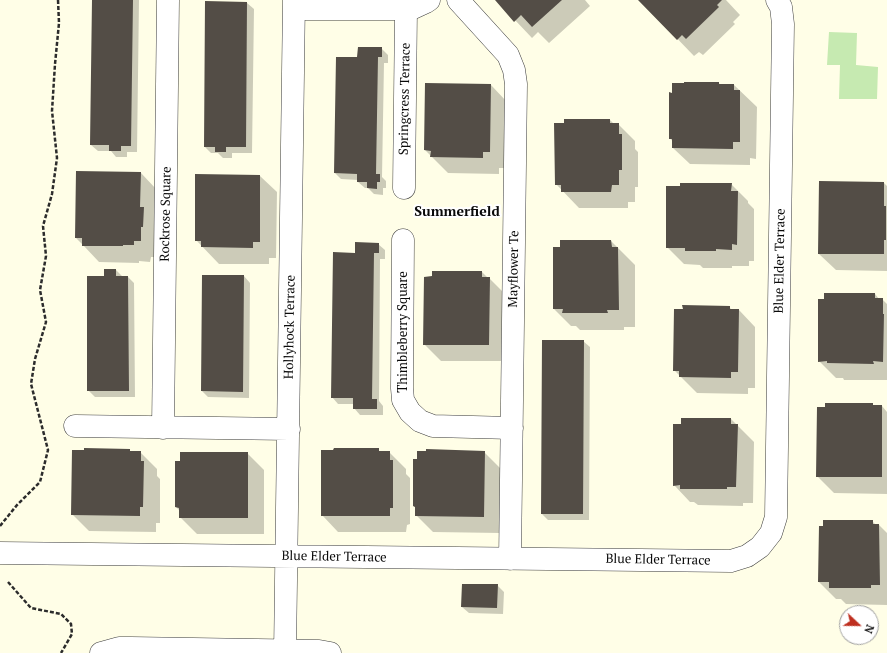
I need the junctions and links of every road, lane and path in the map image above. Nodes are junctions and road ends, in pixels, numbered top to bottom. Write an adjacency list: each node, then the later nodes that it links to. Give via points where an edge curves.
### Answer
1 (58, 0): 14 (path, via 60,23 52,111 57,158 52,194 43,226 46,256 40,290 46,322 31,384 48,450 40,482)
2 (168, 0): 11 (street, Rockrose Square)
3 (429, 0): 7 (street)
4 (458, 0): 12 (street, Mayflower Te, via 508,56 516,84)
5 (777, 0): 17 (street, Blue Elder Terrace, via 781,7 783,24 776,517 771,533 760,547 747,556 731,561)
6 (294, 4): 7 (street); 13 (street, Hollyhock Terrace)
7 (406, 9): 8 (street, Springcress Terrace)
8 (404, 188)
9 (403, 240): 12 (street, Thimbleberry Square, via 403,400 410,412 420,421 433,426)
10 (75, 426): 11 (street)
11 (163, 428): 13 (street)
12 (512, 428): 17 (street, Mayflower Te)
13 (289, 429): 16 (street, Hollyhock Terrace)
14 (0, 526)
15 (0, 553): 16 (street, Blue Elder Terrace)
16 (287, 556): 17 (street, Blue Elder Terrace); 19 (street, Hollyhock Terrace)
17 (510, 559)
18 (8, 582): 20 (path, via 31,608 61,614 71,624 72,634)
19 (285, 652): 21 (street, via 119,648); 22 (street)
20 (61, 653)
21 (101, 653)
22 (330, 653)

